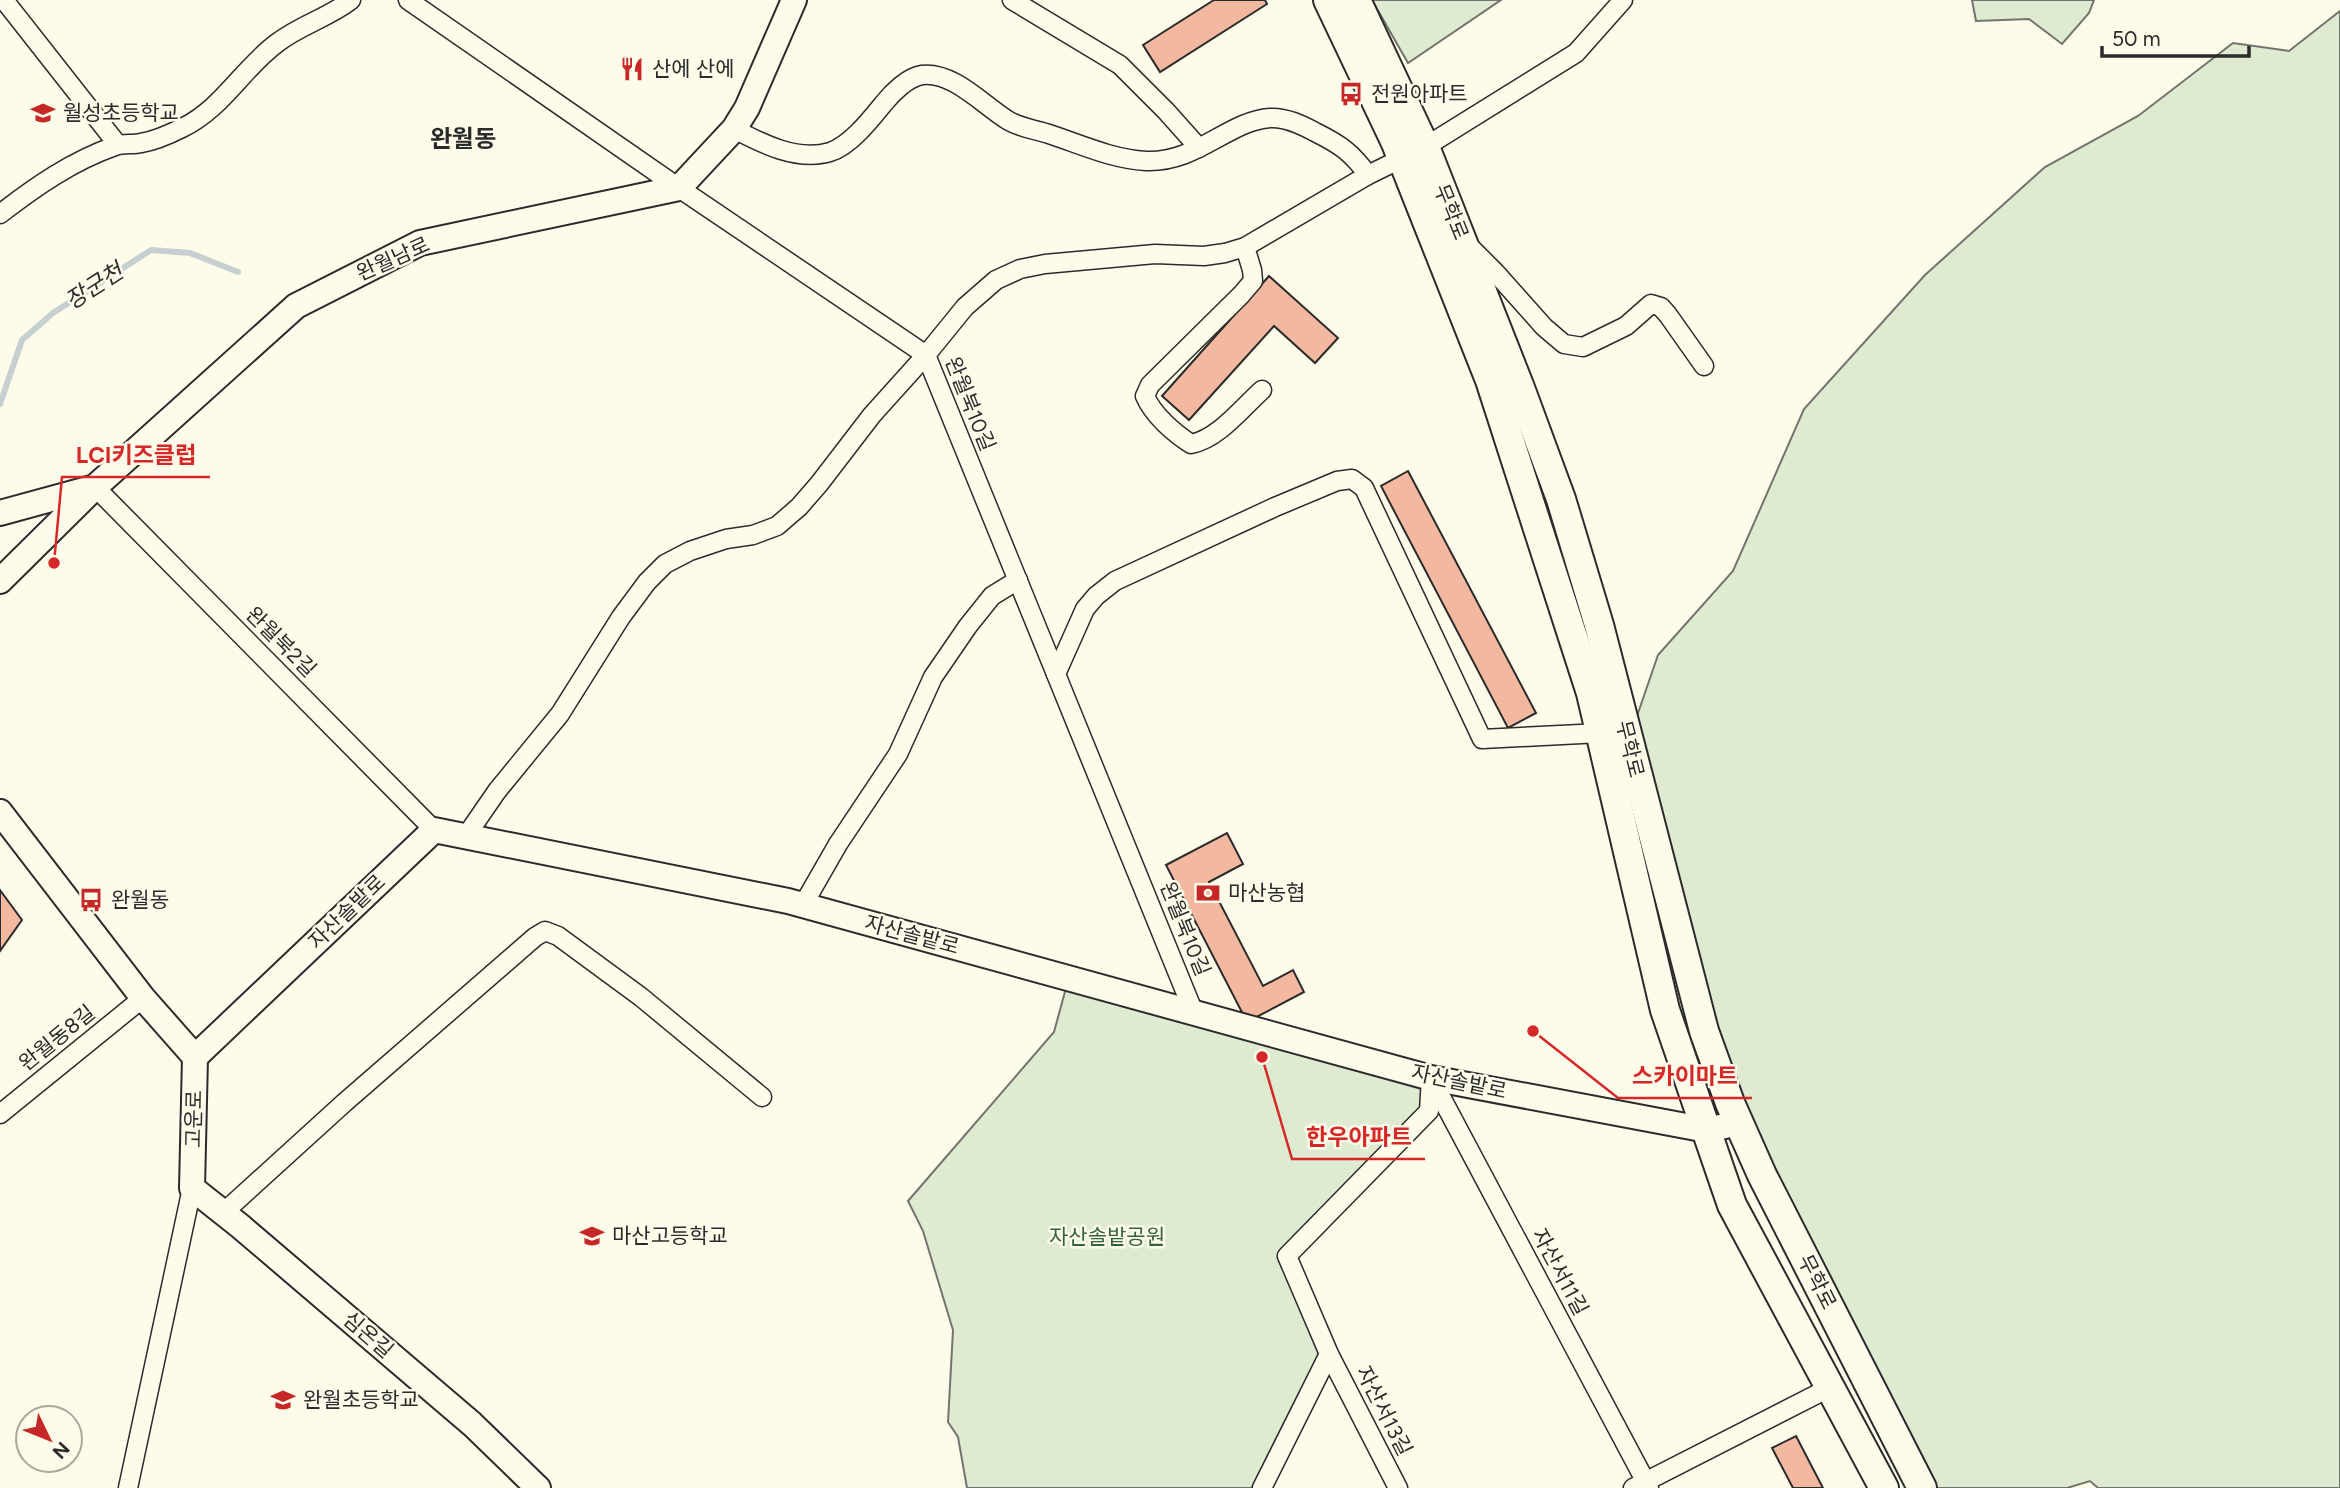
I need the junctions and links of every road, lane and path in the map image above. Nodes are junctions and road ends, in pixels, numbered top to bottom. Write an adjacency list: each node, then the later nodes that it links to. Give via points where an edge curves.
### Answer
1 (4, 0): 10 (street)
2 (351, 0): 10 (street, via 275,44 201,118 142,143)
3 (408, 0): 14 (street, 완월북10길)
4 (794, 0): 9 (main road)
5 (1012, 0): 11 (street, via 1120,65)
6 (1328, 0): 12 (main road, 무학로)
7 (1356, 0): 12 (main road, 무학로)
8 (1623, 0): 12 (street, via 1576,53)
9 (734, 129): 11 (street, via 789,152 831,152 859,133 894,91 921,75 963,86 1011,122 1108,155 1147,161 1177,158); 14 (main road)
10 (118, 145): 15 (street, via 37,186)
11 (1199, 148): 13 (street, via 1271,118 1297,122 1352,154)
12 (1413, 152): 13 (street); 16 (main road, 무학로); 26 (main road, 무학로)
13 (1368, 175): 17 (street)
14 (679, 188): 18 (street, 완월북10길); 21 (main road, 완월남로, via 420,243 333,287 296,306)
15 (0, 214)
16 (1461, 239): 19 (street, via 1564,344 1583,347 1626,326 1651,304 1668,315); 37 (main road, 무학로, via 1579,556 1703,1031)
17 (1245, 247): 18 (street, via 1214,254 1094,258 1020,269 979,293); 20 (street, via 1252,281 1150,385 1145,396 1149,406 1191,444 1219,429)
18 (926, 355): 23 (street, 완월북10길); 29 (street, via 777,526 690,551 665,564 647,582 561,713)
19 (1704, 366)
20 (1262, 390)
21 (95, 487): 22 (main road, 완월남로); 24 (main road); 28 (street, 완월북2길)
22 (0, 513)
23 (1018, 580): 25 (street, 완월북10길); 30 (street, via 992,596 933,677 898,754)
24 (0, 581)
25 (1056, 674): 26 (street, via 1085,609 1115,581 1275,507 1352,479 1364,488 1482,739); 32 (street, 완월북10길)
26 (1601, 733): 38 (main road, 무학로, via 1665,1010)
27 (0, 812): 31 (main road)
28 (434, 830): 29 (main road, 자산솔밭로); 33 (main road, 자산솔밭로)
29 (466, 836): 30 (main road, 자산솔밭로)
30 (803, 905): 32 (main road, 자산솔밭로)
31 (143, 998): 33 (main road); 36 (street, 완월동8길)
32 (1194, 1013): 34 (main road, 자산솔밭로)
33 (195, 1057): 39 (main road, 고운로)
34 (1432, 1078): 38 (main road, 자산솔밭로); 41 (street, 자산서13길, via 1429,1111 1287,1256); 43 (street, 자산서11길)
35 (762, 1097): 40 (street, via 641,996 558,936 545,932)
36 (0, 1114)
37 (1738, 1123): 38 (main road); 49 (main road, 무학로)
38 (1707, 1130): 42 (main road, 무학로, via 1732,1205)
39 (192, 1188): 40 (main road, 심온길); 44 (street, 고운로)
40 (223, 1213): 45 (main road, 심온길, via 472,1424)
41 (1329, 1354): 46 (street, 자산서13길); 47 (street, 자산서13길)
42 (1829, 1388): 43 (street); 48 (main road, 무학로)
43 (1643, 1486)
44 (128, 1488)
45 (538, 1488)
46 (1262, 1488)
47 (1398, 1488)
48 (1884, 1488)
49 (1922, 1488)

